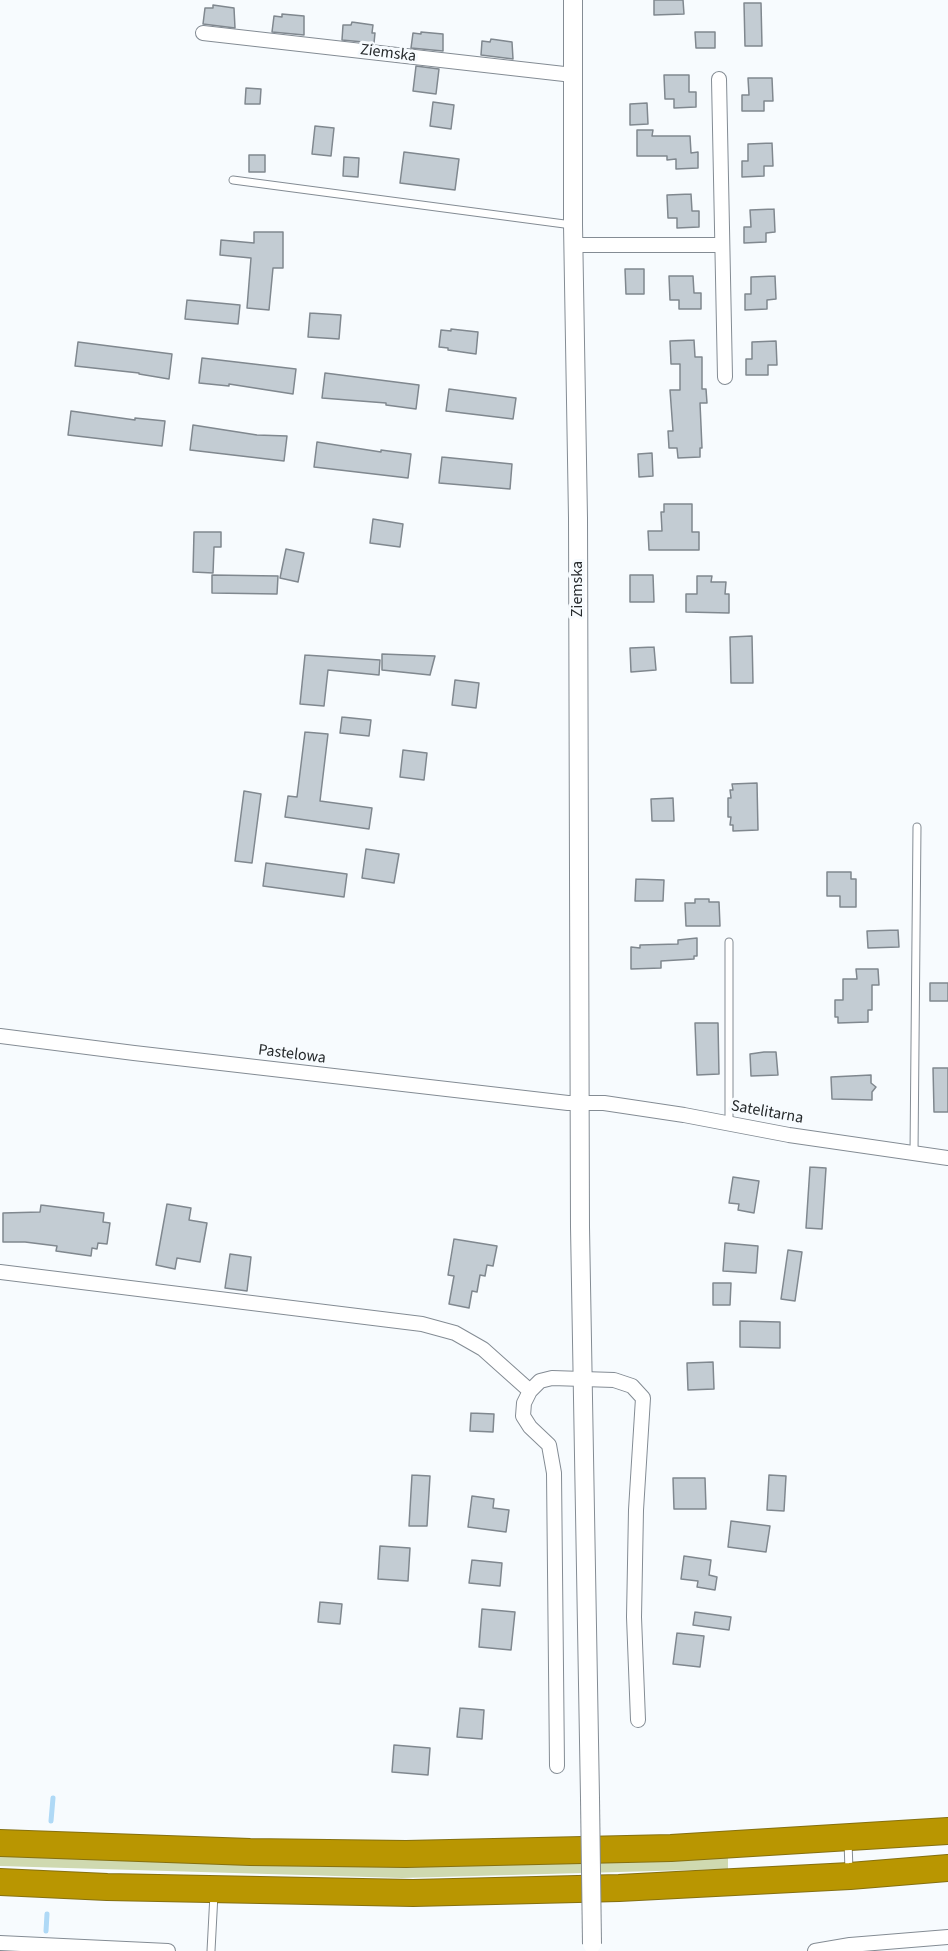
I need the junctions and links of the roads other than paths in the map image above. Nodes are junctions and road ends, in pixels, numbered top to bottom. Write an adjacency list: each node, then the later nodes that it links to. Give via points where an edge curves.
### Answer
1 (573, 0): 3 (street, Ziemska)
2 (203, 33): 3 (street, Ziemska)
3 (573, 75): 6 (street, Ziemska)
4 (719, 79): 8 (street)
5 (233, 180): 6 (lane)
6 (573, 225): 7 (street, Ziemska)
7 (573, 245): 8 (street); 13 (street, Ziemska)
8 (722, 245): 9 (street)
9 (724, 377)
10 (917, 827): 15 (lane)
11 (729, 942): 14 (lane)
12 (0, 1036): 13 (street, Pastelowa)
13 (580, 1103): 14 (street, Satelitarna, via 604,1103); 18 (street, Ziemska)
14 (729, 1123): 15 (street, Satelitarna)
15 (914, 1153): 16 (street, Satelitarna)
16 (948, 1158)
17 (0, 1272): 19 (street, via 197,1292 422,1324 455,1333 483,1349)
18 (583, 1379): 19 (street, via 552,1378 540,1381); 20 (street, via 614,1380 632,1386 643,1398 634,1617); 31 (street, Ziemska, bridge)
19 (530, 1391): 21 (street, via 523,1416 549,1445 554,1473)
20 (638, 1720)
21 (557, 1766)
22 (948, 1831): 23 (highway)
23 (848, 1838): 24 (highway, via 671,1848 406,1854); 26 (lane)
24 (0, 1843)
25 (948, 1868): 26 (highway)
26 (850, 1876): 28 (highway, via 619,1888 413,1893)
27 (0, 1882): 28 (highway)
28 (214, 1889): 34 (lane)
29 (948, 1937): 35 (street)
30 (0, 1943): 32 (street)
31 (592, 1947)
32 (160, 1951): 33 (street)
33 (168, 1951)
34 (211, 1951)
35 (815, 1951)

